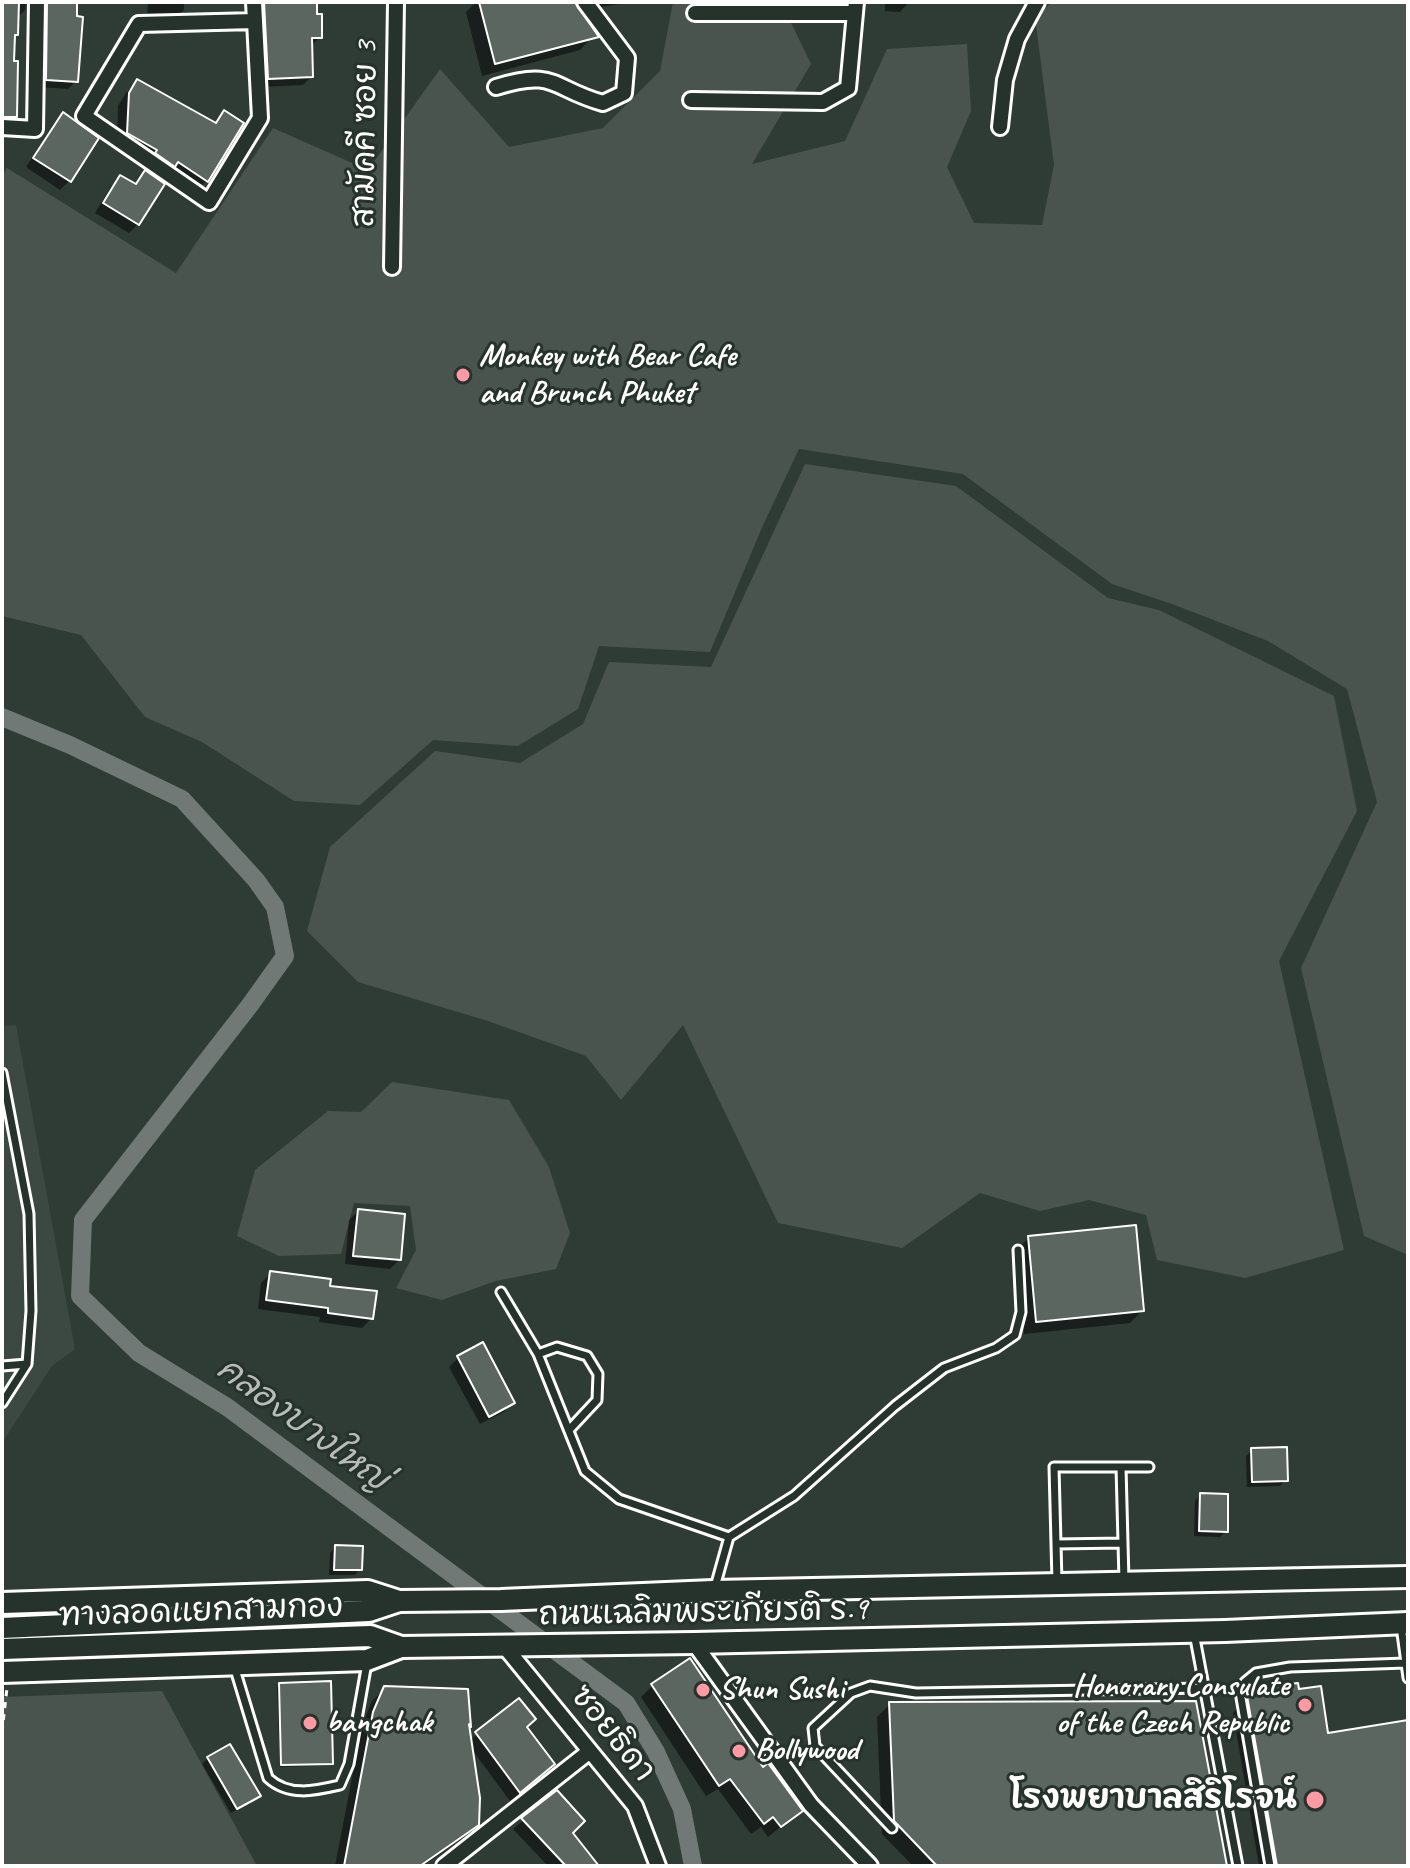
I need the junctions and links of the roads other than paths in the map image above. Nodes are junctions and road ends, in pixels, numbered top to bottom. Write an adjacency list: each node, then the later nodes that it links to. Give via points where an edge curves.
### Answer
1 (37, 2): 11 (street, via 35,129)
2 (254, 2): 8 (street)
3 (396, 2): 13 (street, สามัคคี ซอย 3)
4 (585, 2): 9 (street, via 627,58 624,93 603,103 548,78)
5 (1037, 2): 12 (street, via 1009,66)
6 (855, 7): 7 (street); 10 (street, via 848,88 823,102)
7 (695, 13)
8 (255, 21): 8 (street, via 260,118 209,202 84,116 139,24)
9 (496, 87)
10 (691, 100)
11 (2, 127)
12 (1000, 127)
13 (392, 267)
14 (2, 1073): 18 (lane, via 29,1214)
15 (1018, 1250): 24 (lane, via 1021,1312 1015,1335 944,1368 794,1496)
16 (501, 1292): 17 (lane)
17 (538, 1354): 21 (lane); 21 (lane, via 557,1347 573,1350 587,1356 598,1374 597,1400)
18 (27, 1364): 19 (lane); 20 (lane)
19 (2, 1366)
20 (2, 1403)
21 (569, 1430): 24 (lane, via 585,1471 619,1499)
22 (1121, 1467): 23 (lane); 25 (lane); 26 (lane, via 1054,1467)
23 (1149, 1467)
24 (729, 1537): 30 (lane)
25 (1123, 1543): 26 (lane); 28 (lane)
26 (1056, 1544): 29 (lane)
27 (1408, 1577): 28 (main road, ถนนเฉลิมพระเกียรติ ร.9)
28 (1124, 1583): 29 (main road, ถนนเฉลิมพระเกียรติ ร.9)
29 (1057, 1584): 30 (main road, ถนนเฉลิมพระเกียรติ ร.9)
30 (713, 1591): 31 (main road, ถนนเฉลิมพระเกียรติ ร.9)
31 (399, 1601): 32 (main road, ถนนเฉลิมพระเกียรติ ร.9, via 368,1591); 34 (main road, ทางลอดแยกสามกอง, via 369,1611)
32 (2, 1603)
33 (1404, 1624): 35 (main road, ถนนเฉลิมพระเกียรติ ร.9); 41 (lane)
34 (2, 1628)
35 (1193, 1631): 36 (main road, ถนนเฉลิมพระเกียรติ ร.9); 45 (lane)
36 (694, 1643): 38 (main road, ถนนเฉลิมพระเกียรติ ร.9); 50 (street, via 811,1805)
37 (401, 1647): 38 (main road, ถนนเฉลิมพระเกียรติ ร.9); 39 (main road, ทางลอดแยกสามกอง, via 370,1636); 40 (main road, ถนนเฉลิมพระเกียรติ ร.9)
38 (505, 1647): 46 (street, ซอยธิดา)
39 (2, 1649)
40 (367, 1660): 42 (main road, ถนนเฉลิมพระเกียรติ ร.9); 42 (lane, via 349,1764 340,1785 312,1792 280,1788 268,1778)
41 (1406, 1663): 44 (lane); 52 (lane, via 1290,1667 1256,1673 1245,1682 1240,1692)
42 (233, 1665): 43 (main road, ถนนเฉลิมพระเกียรติ ร.9)
43 (5, 1672)
44 (1408, 1678)
45 (1204, 1688): 47 (lane, via 916,1693 870,1686 851,1693 813,1728 815,1746); 51 (lane)
46 (590, 1751): 48 (street); 49 (street, ซอยธิดา, via 635,1806)
47 (892, 1828)
48 (444, 1866)
49 (658, 1866)
50 (870, 1866)
51 (1238, 1866)
52 (1270, 1866)

